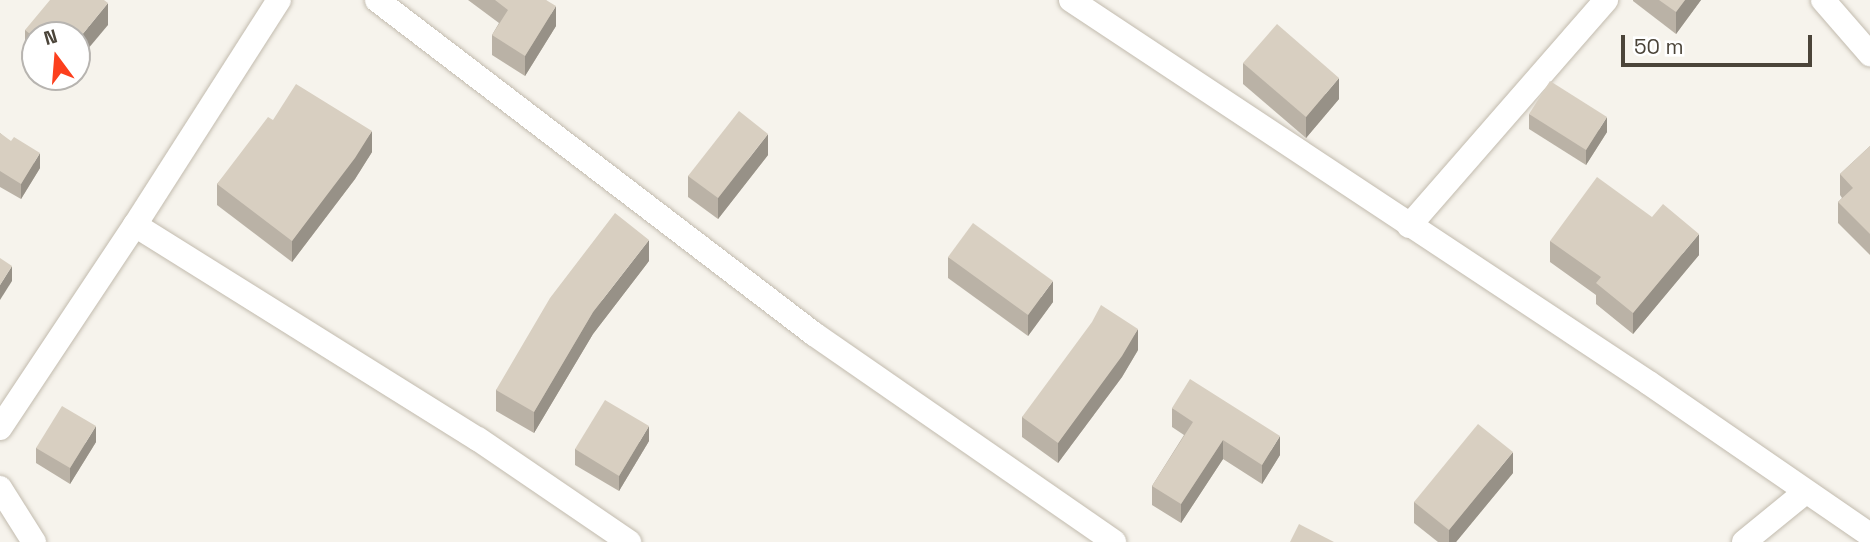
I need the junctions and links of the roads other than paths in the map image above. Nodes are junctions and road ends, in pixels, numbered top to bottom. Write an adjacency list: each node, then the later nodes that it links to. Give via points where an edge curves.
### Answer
1 (279, 0): 7 (street)
2 (377, 0): 15 (street, via 814,334)
3 (1071, 0): 8 (street)
4 (1606, 0): 8 (street)
5 (1823, 0): 6 (street)
6 (1870, 54)
7 (135, 225): 9 (street); 14 (street, via 478,439)
8 (1409, 226): 11 (street, via 1649,383)
9 (0, 427)
10 (0, 488): 13 (street)
11 (1804, 493): 12 (street); 16 (street)
12 (1870, 535)
13 (34, 542)
14 (629, 542)
15 (1114, 542)
16 (1744, 542)

